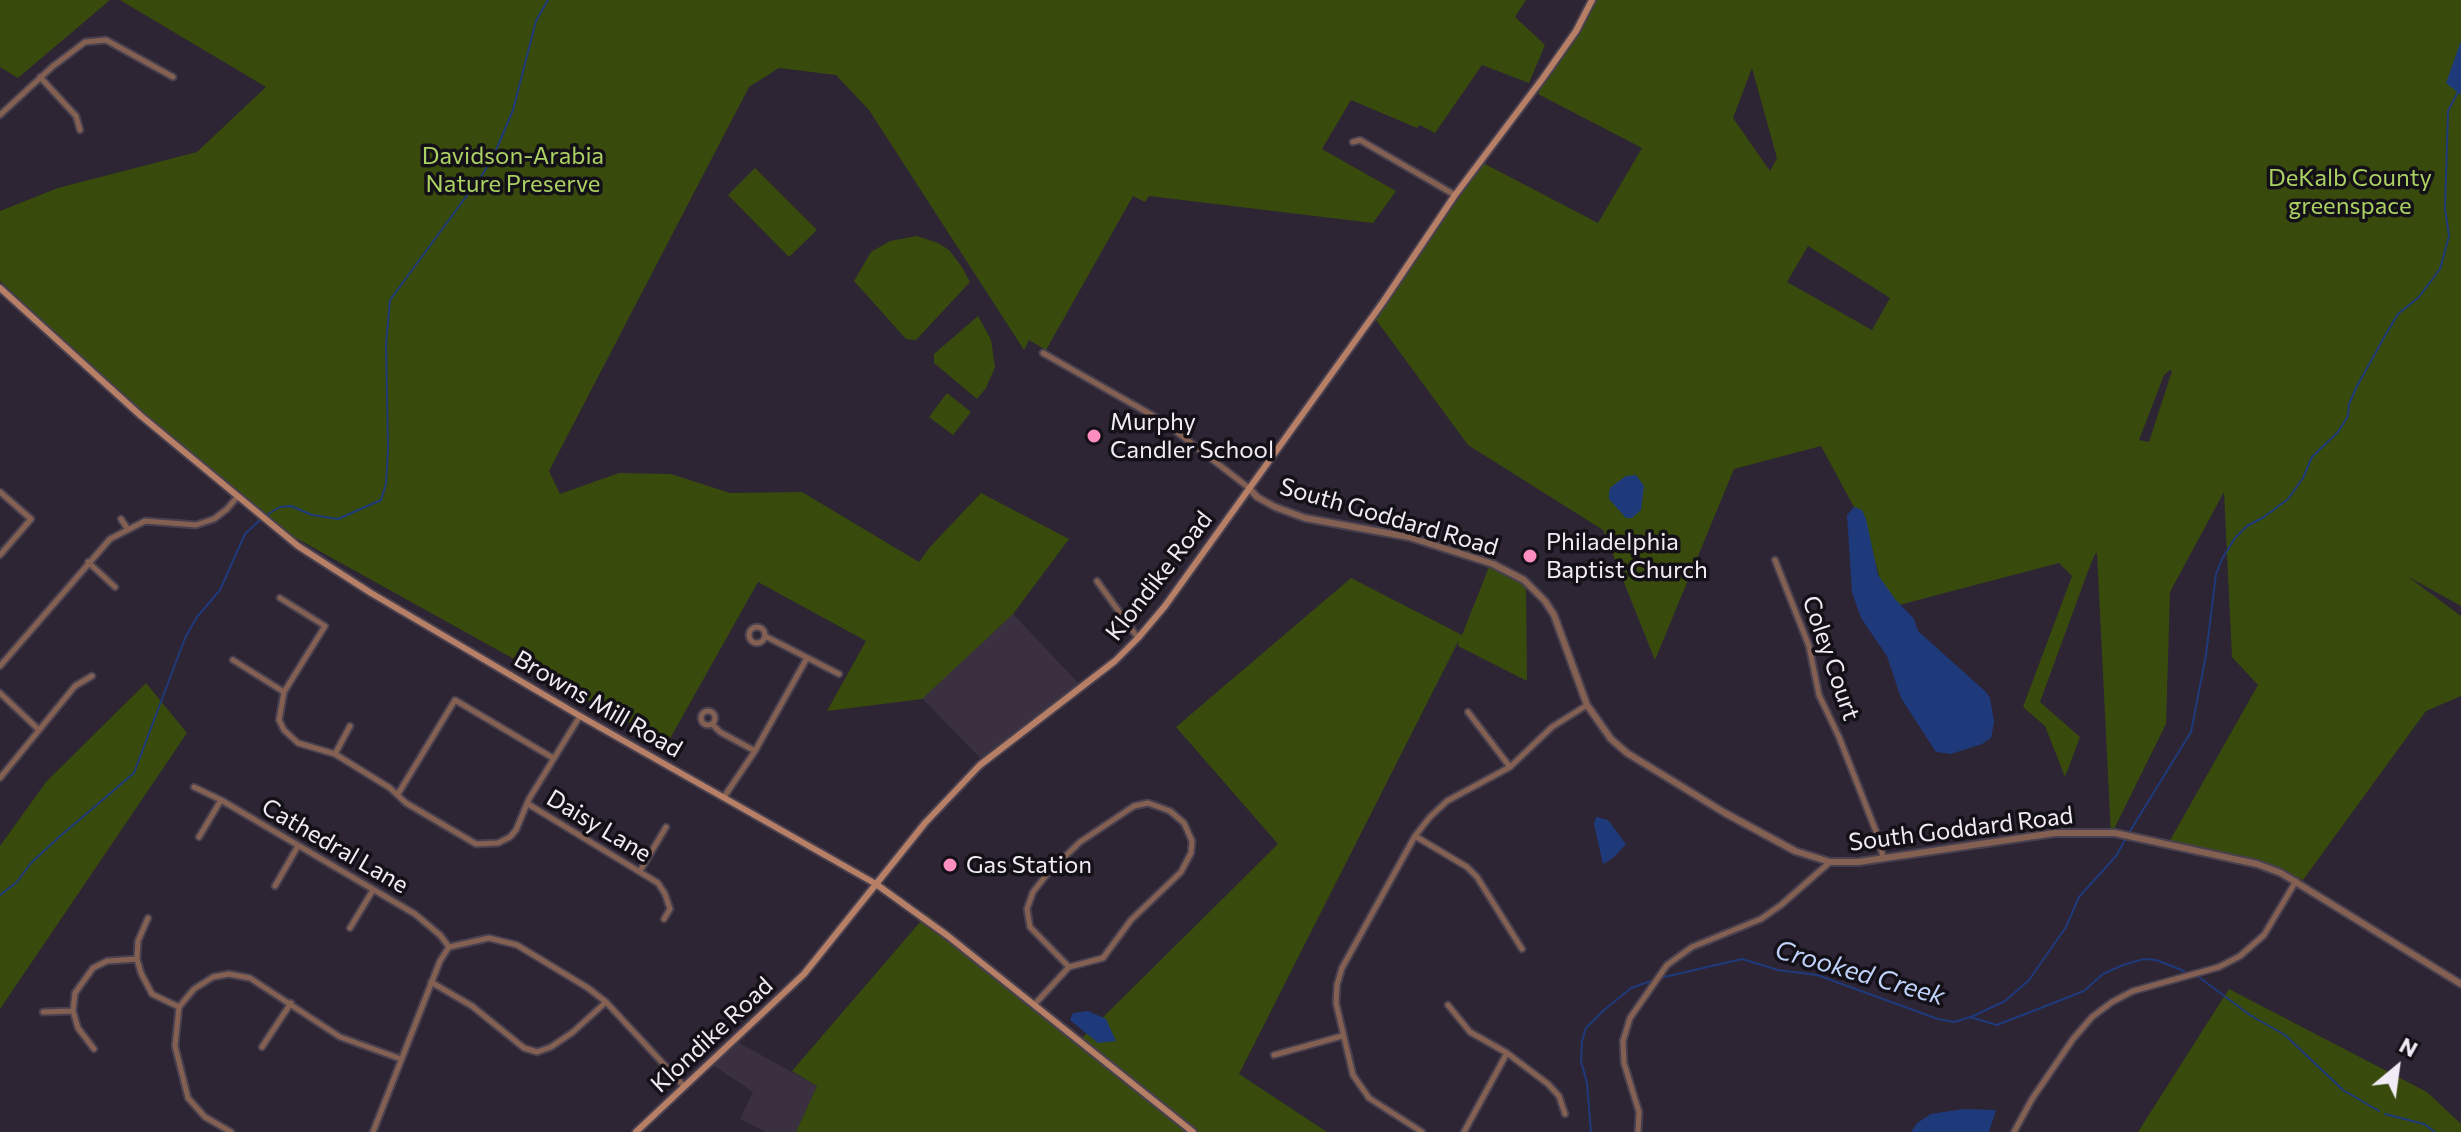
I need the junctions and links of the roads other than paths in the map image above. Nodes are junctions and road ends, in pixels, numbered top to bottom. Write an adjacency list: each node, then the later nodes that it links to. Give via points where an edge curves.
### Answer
1 (1592, 0): 7 (main road, Klondike Road, via 1554,63)
2 (40, 77): 3 (street, via 85,42 106,40); 4 (street); 5 (street, via 76,116)
3 (173, 77)
4 (0, 115)
5 (80, 130)
6 (1353, 142): 7 (street, via 1360,140)
7 (1455, 195): 10 (main road, Klondike Road)
8 (0, 288): 12 (main road, Browns Mill Road)
9 (1043, 353): 10 (street, South Goddard Road, via 1164,422)
10 (1249, 488): 24 (main road, Klondike Road); 32 (street, South Goddard Road, via 1275,507 1305,518 1409,537 1493,564 1524,580 1554,615)
11 (0, 492): 14 (street)
12 (237, 497): 16 (street, via 214,519 196,525 145,521); 34 (main road, Browns Mill Road, via 298,546 371,593)
13 (37, 515): 14 (street)
14 (31, 519): 17 (street)
15 (121, 519): 16 (street)
16 (127, 528): 19 (street)
17 (0, 555)
18 (1775, 560): 54 (street, Coley Court, via 1809,646 1819,695)
19 (88, 562): 21 (street); 27 (street)
20 (1097, 581): 24 (street)
21 (115, 587)
22 (280, 598): 30 (street, via 325,626)
23 (765, 636): 25 (street)
24 (1138, 638): 58 (main road, Klondike Road, via 980,765)
25 (807, 658): 28 (street); 40 (street)
26 (233, 660): 30 (street)
27 (0, 666)
28 (839, 674)
29 (92, 676): 39 (street, via 75,686)
30 (284, 692): 35 (street)
31 (0, 693): 39 (street)
32 (1587, 705): 43 (street, via 1552,727); 55 (street, South Goddard Road, via 1627,753 1781,844)
33 (1468, 712): 43 (street)
34 (580, 716): 42 (street); 47 (main road, Browns Mill Road)
35 (279, 720): 36 (street); 41 (street, via 298,743)
36 (270, 721)
37 (712, 724): 40 (street)
38 (350, 726): 41 (street)
39 (38, 729): 44 (street)
40 (755, 751): 47 (street)
41 (335, 754): 46 (street)
42 (553, 758): 46 (street, via 455,700); 49 (street)
43 (1510, 767): 51 (street, via 1447,801)
44 (0, 778)
45 (194, 787): 48 (street, Cathedral Lane)
46 (398, 794): 49 (street, via 483,845 510,837)
47 (724, 797): 58 (main road, Browns Mill Road)
48 (221, 800): 52 (street); 53 (street, Cathedral Lane)
49 (528, 804): 56 (street, Daisy Lane)
50 (666, 827): 56 (street)
51 (1415, 836): 65 (street, via 1477,877); 77 (street, via 1342,968 1336,1003)
52 (199, 837)
53 (298, 846): 59 (street); 60 (street, Cathedral Lane)
54 (1884, 859): 55 (street, South Goddard Road); 57 (street, South Goddard Road, via 2055,833 2115,833 2257,864)
55 (1830, 862): 91 (street, via 1761,919 1692,947 1667,965 1630,1018 1623,1041 1639,1112)
56 (640, 871): 62 (street, Daisy Lane, via 665,894 670,909)
57 (2296, 881): 69 (street, South Goddard Road); 92 (street, via 2264,935 2240,956 2133,991 2092,1017)
58 (876, 884): 73 (main road, Browns Mill Road); 83 (main road, Klondike Road, via 804,974)
59 (275, 886)
60 (373, 890): 63 (street); 64 (street, Cathedral Lane, via 422,919)
61 (148, 918): 66 (street)
62 (664, 919)
63 (350, 928)
64 (449, 947): 68 (street); 70 (street, via 489,938 517,945)
65 (1522, 949)
66 (137, 959): 74 (street, via 152,994); 75 (street, via 107,961 93,968 75,993)
67 (1069, 967): 67 (street, via 1103,958 1131,920 1181,872 1192,841 1184,823 1170,811 1155,804 1134,806 1080,842 1033,892 1024,909 1027,918 1036,935); 73 (street)
68 (431, 982): 70 (street, via 537,1052 573,1032); 82 (street)
69 (2461, 984)
70 (606, 1002): 83 (street)
71 (291, 1003): 74 (street, via 257,981 229,974 194,989); 78 (street); 82 (street, via 340,1037)
72 (1448, 1005): 80 (street, via 1470,1032)
73 (1033, 1006): 88 (main road, Browns Mill Road)
74 (179, 1007): 85 (street, via 175,1046 188,1098 205,1117)
75 (73, 1011): 76 (street); 79 (street)
76 (43, 1012)
77 (1342, 1036): 81 (street); 89 (street, via 1360,1088 1382,1109)
78 (262, 1047)
79 (94, 1049)
80 (1507, 1053): 84 (street, via 1548,1084); 90 (street)
81 (1274, 1055)
82 (401, 1059): 86 (street)
83 (683, 1085): 87 (main road, Klondike Road)
84 (1565, 1114)
85 (231, 1132)
86 (373, 1132)
87 (636, 1132)
88 (1193, 1132)
89 (1422, 1132)
90 (1464, 1132)
91 (1638, 1132)
92 (2014, 1132)

